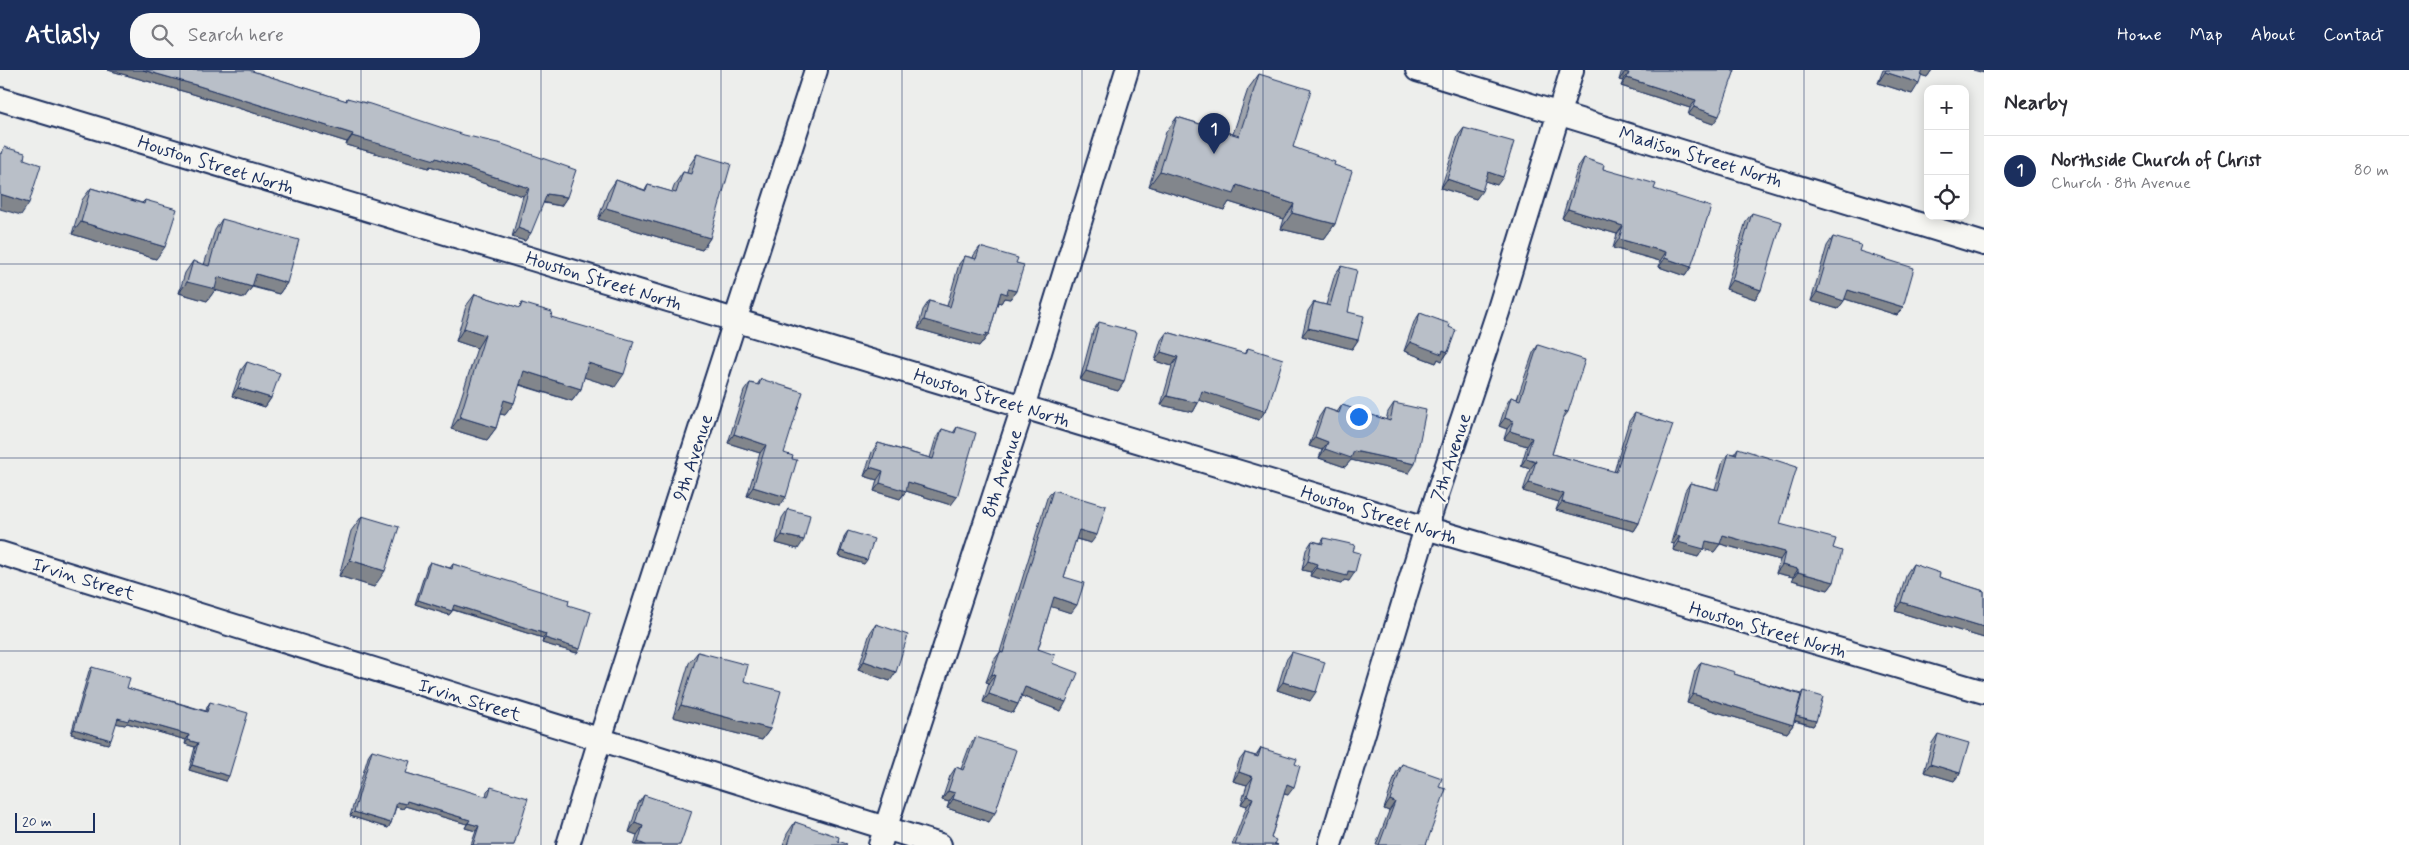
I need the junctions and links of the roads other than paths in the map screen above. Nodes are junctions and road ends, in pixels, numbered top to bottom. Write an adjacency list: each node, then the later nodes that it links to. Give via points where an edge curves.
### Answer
1 (816, 70): 8 (street, 9th Avenue)
2 (1127, 70): 9 (street, 8th Avenue)
3 (1417, 70): 6 (street, Madison Street North)
4 (1572, 70): 6 (street, 7th Avenue)
5 (0, 99): 8 (street, Houston Street North)
6 (1559, 112): 7 (street, Madison Street North); 10 (street, 7th Avenue, via 1498,312)
7 (1983, 238)
8 (736, 319): 9 (street, Houston Street North); 13 (street, 9th Avenue)
9 (1023, 406): 10 (street, Houston Street North); 14 (street, 8th Avenue)
10 (1426, 528): 12 (street, Houston Street North); 17 (street, 7th Avenue)
11 (0, 552): 13 (street, Irvin Street)
12 (1984, 692)
13 (600, 739): 14 (street, Irvin Street); 15 (street, 9th Avenue)
14 (882, 837): 16 (street, Irvin Street)
15 (568, 845)
16 (940, 845)
17 (1330, 845)

